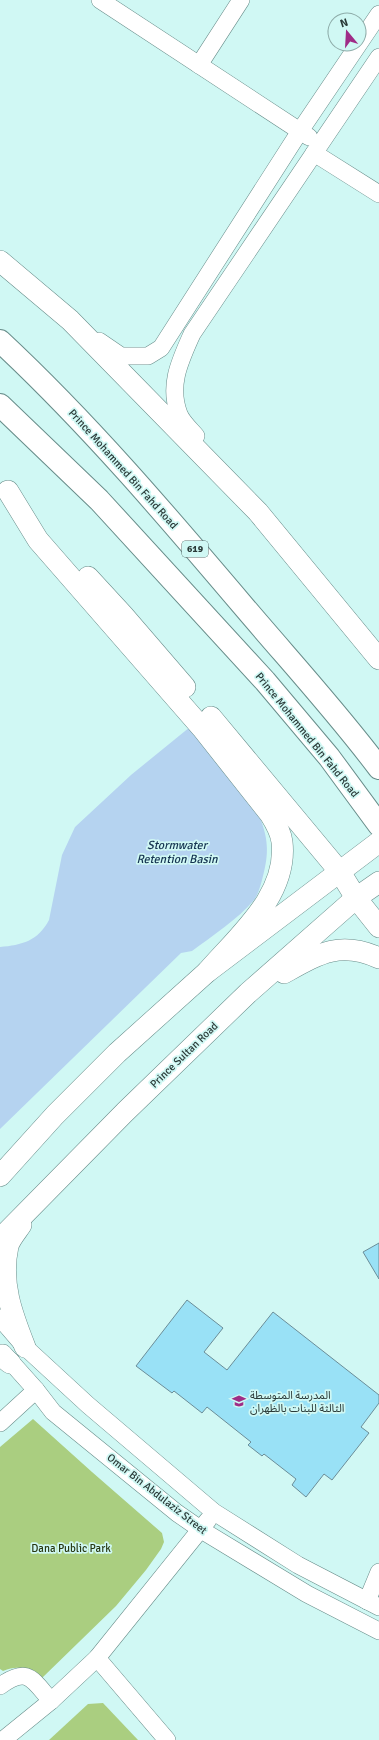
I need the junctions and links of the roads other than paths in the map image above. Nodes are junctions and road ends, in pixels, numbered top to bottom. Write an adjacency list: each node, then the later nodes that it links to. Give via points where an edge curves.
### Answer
1 (100, 0): 5 (street)
2 (241, 0): 5 (street)
3 (379, 14): 6 (street)
4 (379, 57): 7 (street)
5 (199, 65): 6 (street)
6 (300, 131): 7 (street); 10 (street, via 161,348 148,356 121,356)
7 (317, 149): 8 (street); 14 (street, via 192,334 176,370 173,391 179,416)
8 (379, 194)
9 (0, 261): 10 (main road)
10 (70, 320): 14 (main road)
11 (0, 341): 18 (highway, Prince Mohammed Bin Fahd Road / 619, via 41,379 182,534)
12 (0, 405): 19 (highway, Prince Mohammed Bin Fahd Road, via 99,500 260,676 329,757)
13 (4, 488): 21 (main road, via 123,614); 26 (main road, via 38,540 202,728 270,814 277,827 282,846 279,877 263,907)
14 (258, 512): 15 (main road)
15 (362, 638): 16 (main road); 17 (main road)
16 (379, 655)
17 (379, 659)
18 (379, 768)
19 (379, 825)
20 (379, 842): 21 (main road)
21 (340, 872): 23 (main road); 26 (main road)
22 (379, 882): 23 (main road, Prince Sultan Road)
23 (356, 898): 24 (main road); 27 (main road, Prince Sultan Road)
24 (379, 928)
25 (379, 958): 27 (main road, via 358,950 323,952)
26 (207, 972): 28 (main road, via 117,1053 55,1115)
27 (248, 993): 29 (main road, Prince Sultan Road, via 125,1112)
28 (0, 1176)
29 (31, 1208): 30 (main road, Prince Sultan Road); 32 (main road, via 9,1245 4,1281 12,1314)
30 (0, 1239)
31 (0, 1318): 32 (street)
32 (25, 1347): 36 (street)
33 (3, 1356): 34 (street, Omar Bin Abdulaziz Street)
34 (36, 1390): 35 (street); 37 (street, Omar Bin Abdulaziz Street, via 53,1412)
35 (1, 1421)
36 (214, 1512): 37 (street); 39 (street, via 298,1565)
37 (200, 1529): 40 (street, Omar Bin Abdulaziz Street, via 307,1594); 41 (street)
38 (379, 1572): 39 (street)
39 (373, 1604)
40 (379, 1631)
41 (97, 1658): 43 (street); 45 (street)
42 (0, 1686): 43 (street, via 12,1678 23,1676 32,1679)
43 (50, 1701): 44 (street)
44 (3, 1740)
45 (167, 1740)

